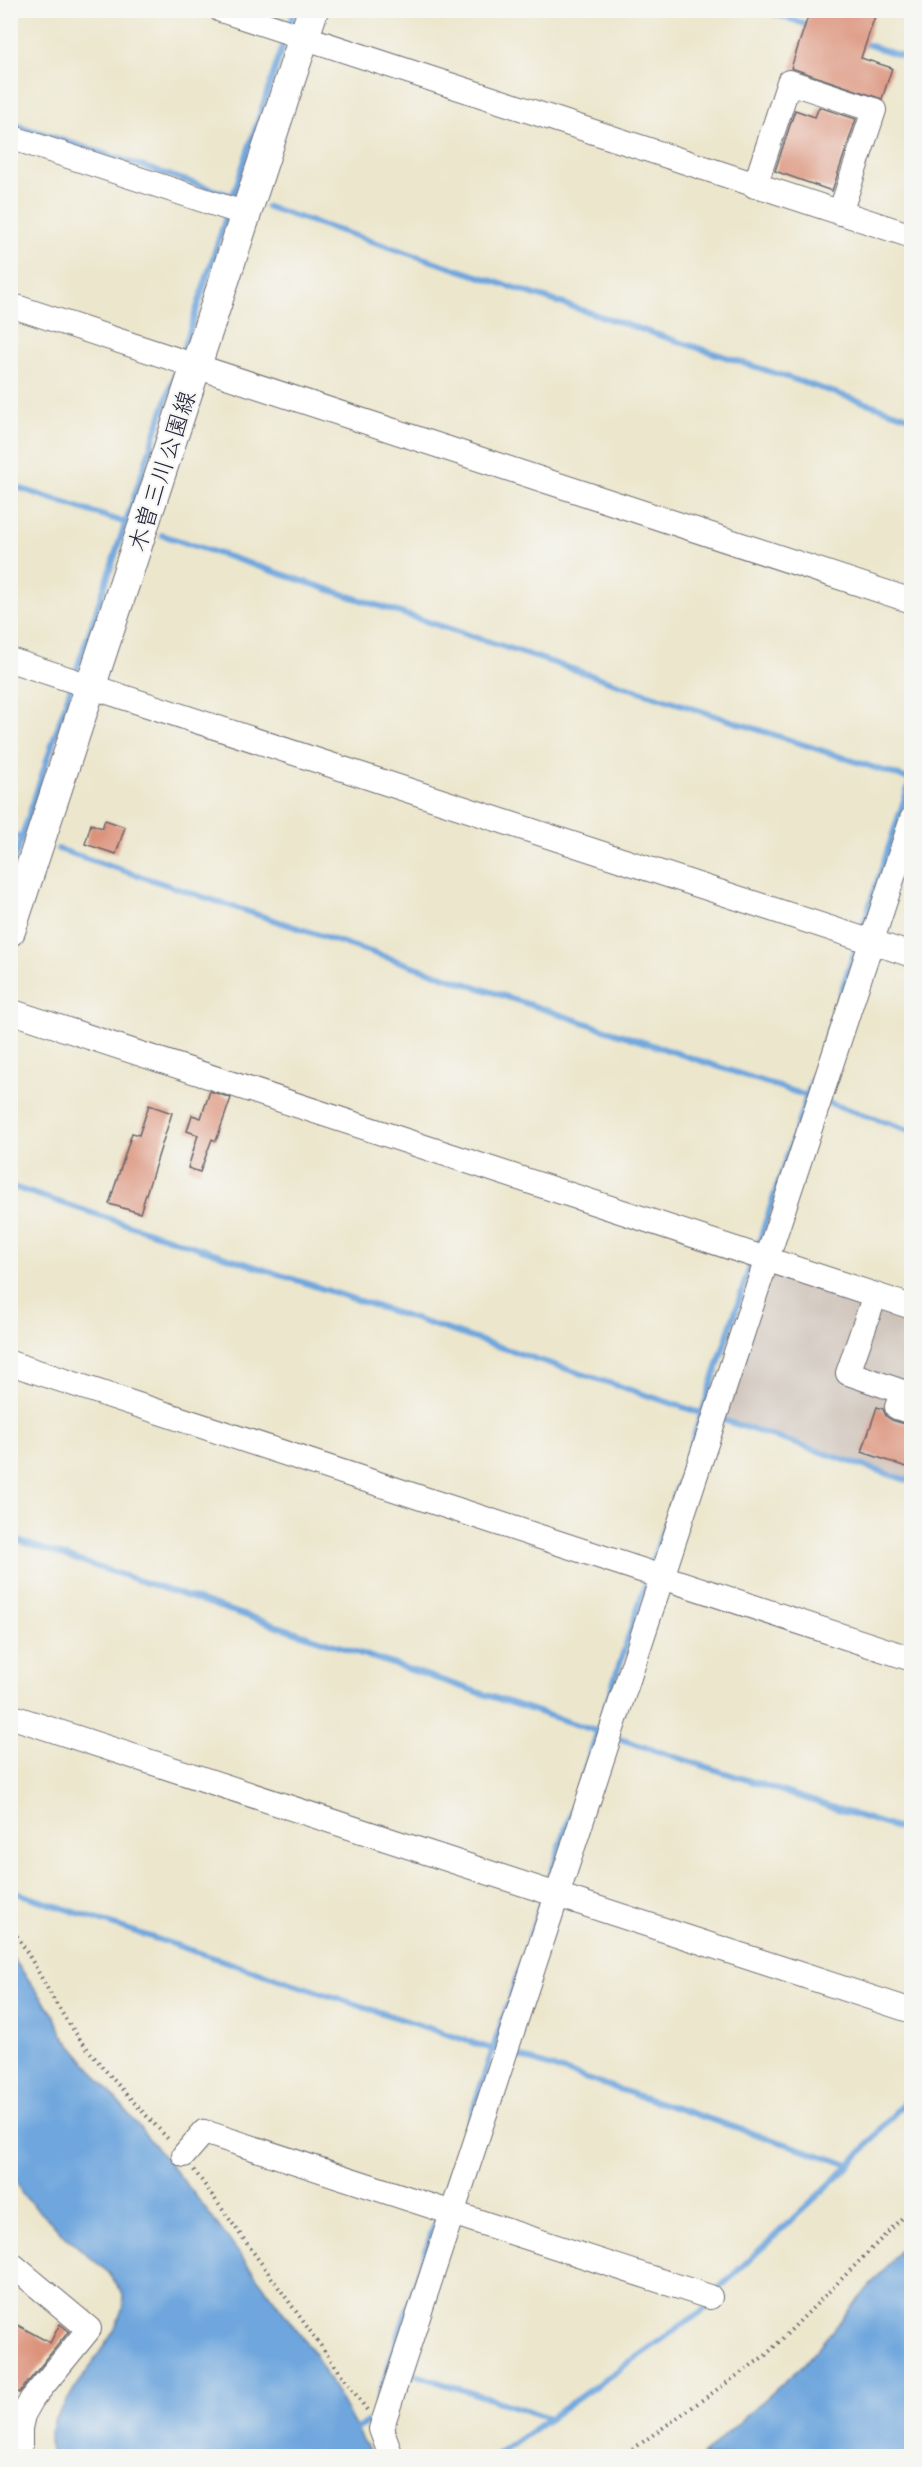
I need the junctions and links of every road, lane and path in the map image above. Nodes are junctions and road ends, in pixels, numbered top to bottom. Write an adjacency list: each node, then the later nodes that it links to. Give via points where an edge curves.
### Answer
1 (221, 10): 2 (street)
2 (309, 24): 4 (street); 6 (main road, 木曽三川公園線)
3 (10, 137): 6 (street)
4 (755, 186): 5 (street); 5 (street, via 789,82 800,85 874,110)
5 (840, 213): 7 (street)
6 (246, 214): 9 (main road, 木曽三川公園線)
7 (912, 236)
8 (10, 305): 9 (street)
9 (196, 366): 10 (street); 12 (main road, 木曽三川公園線)
10 (912, 601)
11 (10, 660): 12 (street)
12 (92, 686): 14 (main road, 木曽三川公園線); 15 (street)
13 (912, 819): 15 (street)
14 (10, 932)
15 (871, 942): 16 (street); 18 (street)
16 (912, 955)
17 (10, 1011): 18 (street)
18 (767, 1259): 19 (street); 23 (street)
19 (875, 1295): 20 (street); 22 (street, via 848,1373 903,1392 897,1407)
20 (912, 1307)
21 (10, 1363): 23 (street)
22 (912, 1412)
23 (662, 1577): 24 (street); 26 (street)
24 (912, 1659)
25 (10, 1716): 26 (street)
26 (557, 1894): 28 (street); 31 (street)
27 (10, 1926): 29 (path, via 70,2025 118,2086)
28 (912, 2011)
29 (183, 2155): 31 (street, via 204,2132); 34 (path)
30 (912, 2208): 37 (path, via 766,2355)
31 (453, 2213): 33 (street); 34 (street)
32 (10, 2263): 35 (street, via 89,2329 23,2415)
33 (710, 2297)
34 (381, 2429): 36 (street)
35 (20, 2457)
36 (391, 2457)
37 (623, 2457)

